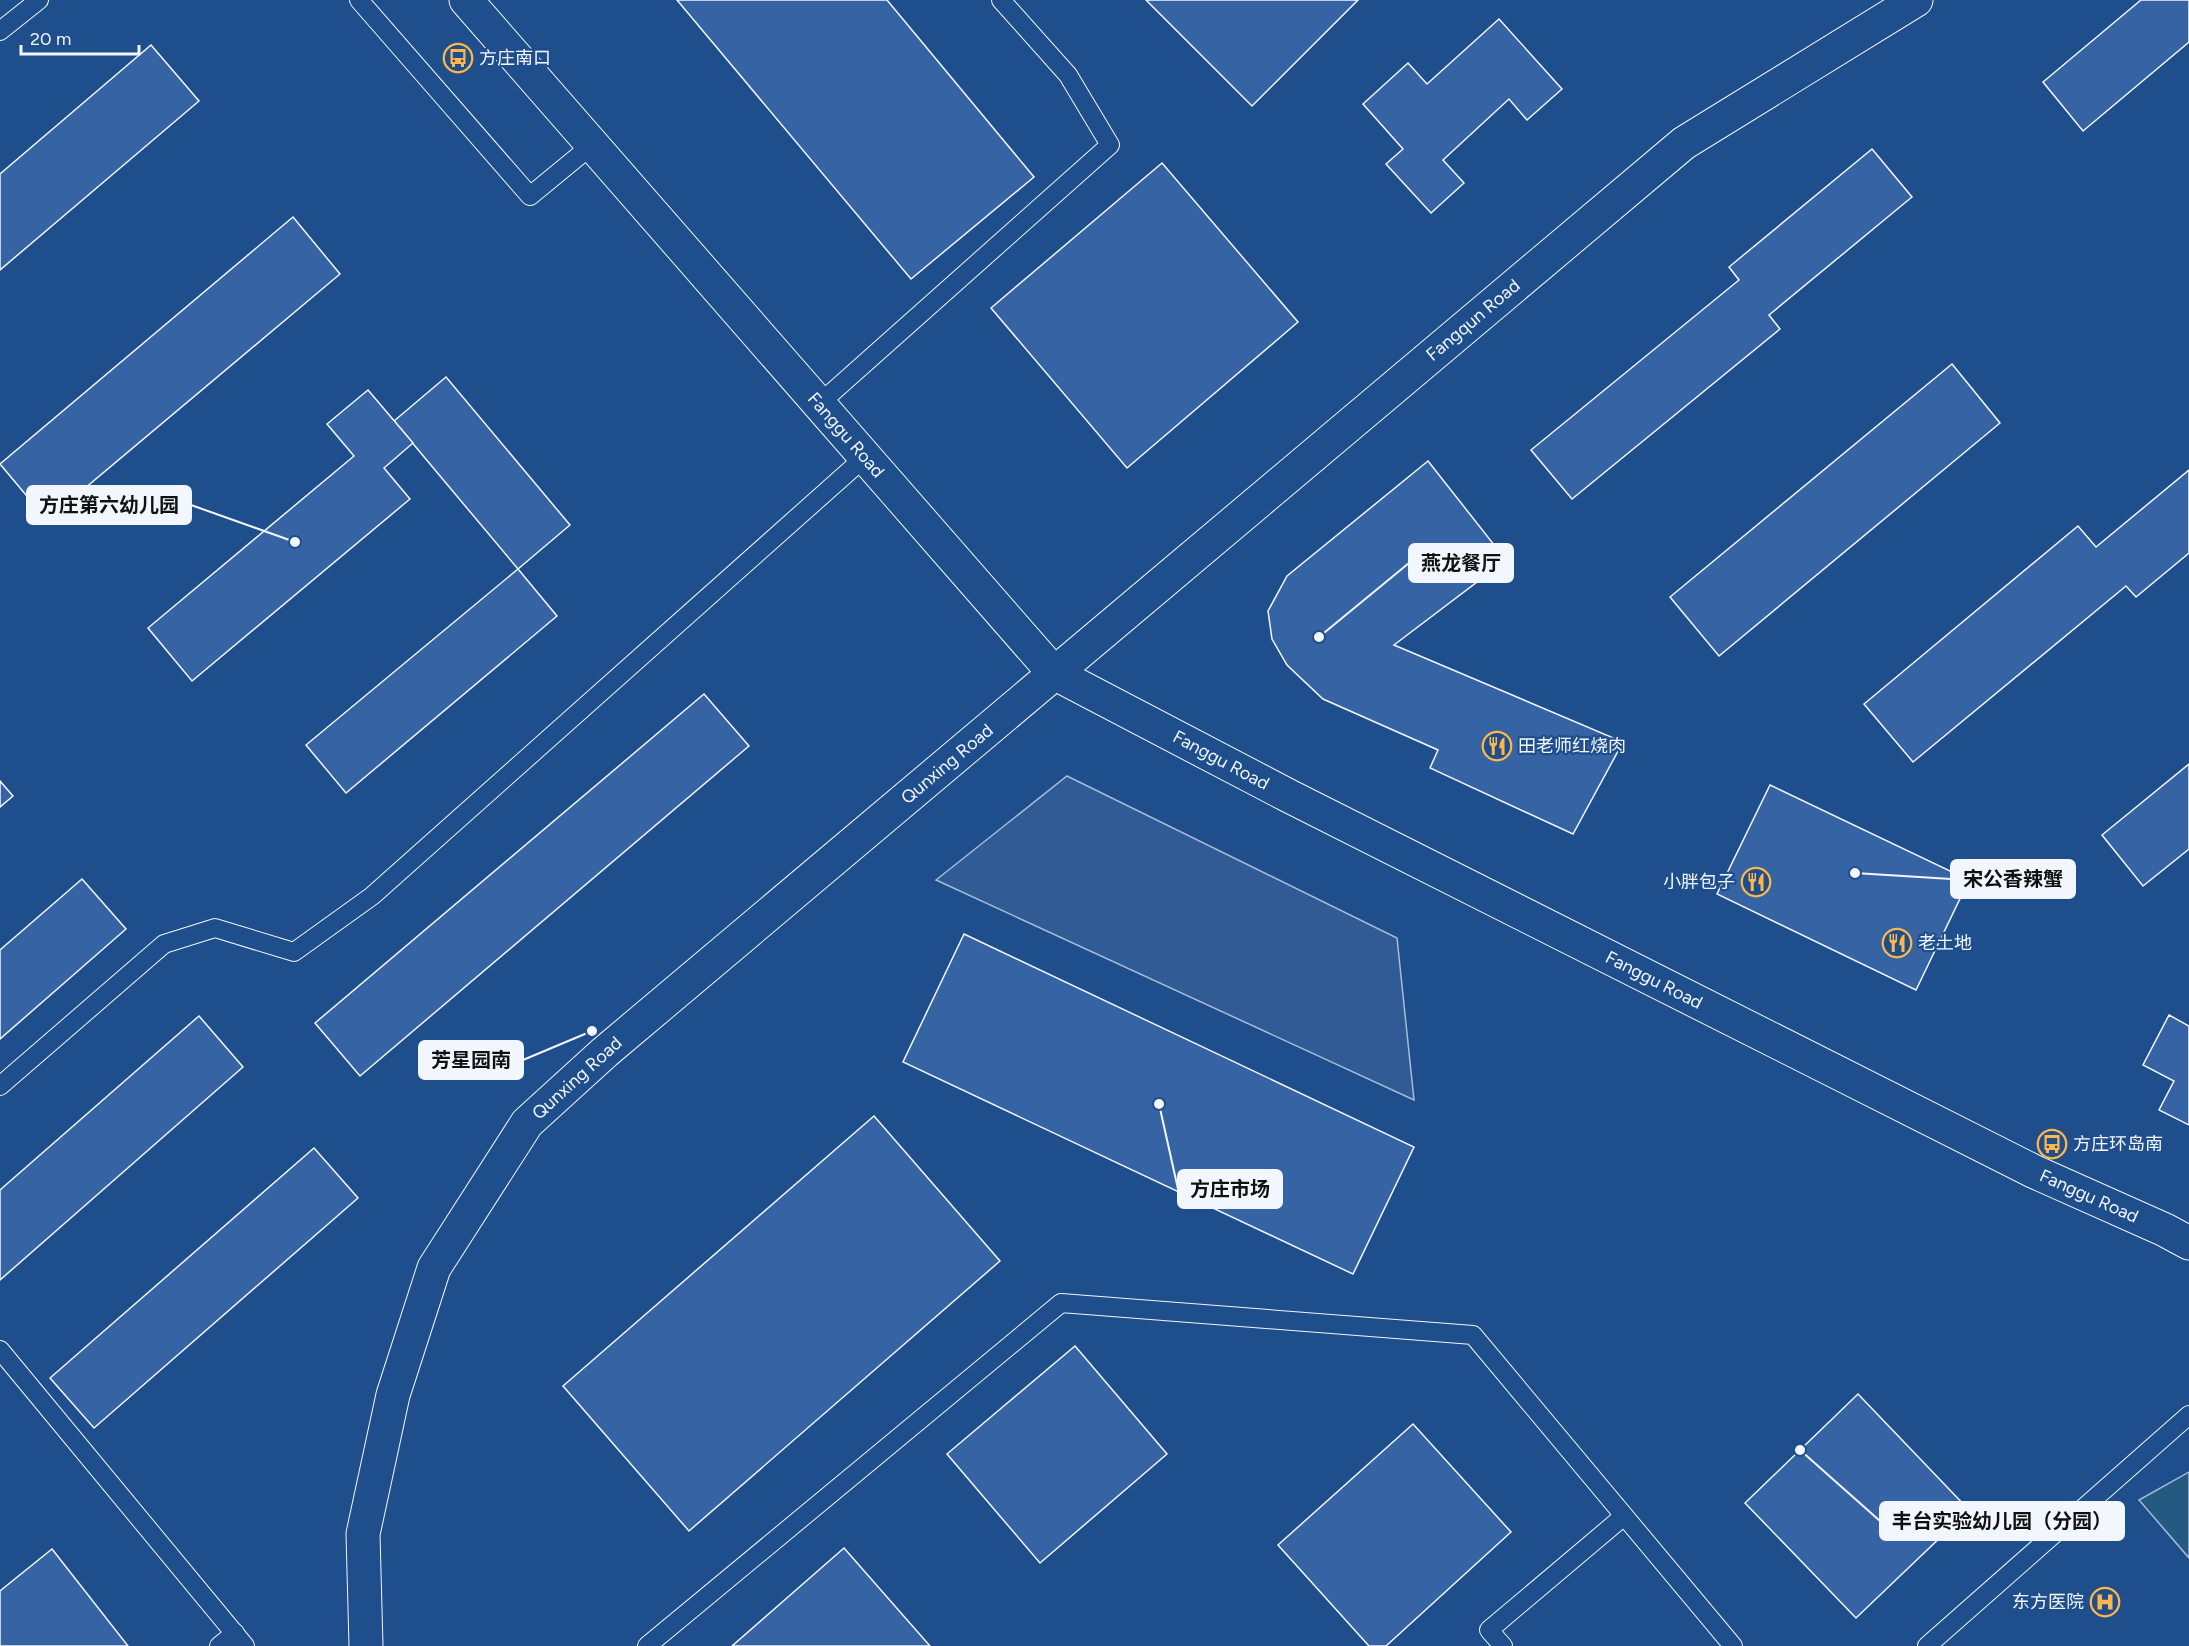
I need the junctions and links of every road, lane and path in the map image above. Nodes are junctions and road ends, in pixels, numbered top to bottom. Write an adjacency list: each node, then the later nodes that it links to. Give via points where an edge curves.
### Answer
1 (39, 0): 6 (lane)
2 (359, 0): 7 (lane, via 530,196)
3 (466, 0): 7 (street, Fanggu Road)
4 (1001, 0): 8 (lane, via 1068,75 1110,145)
5 (1916, 0): 10 (street, Fangqun Road, via 1684,143)
6 (0, 31)
7 (592, 145): 8 (street, Fanggu Road)
8 (819, 404): 9 (street, Fanggu Road)
9 (865, 457): 10 (street, Fanggu Road); 11 (lane, via 372,896 294,952 215,928 164,944)
10 (1054, 673): 12 (street, Fanggu Road, via 2034,1172); 18 (street, Qunxing Road, via 605,1052 527,1123 434,1268 393,1395 363,1534)
11 (0, 1086)
12 (2189, 1243)
13 (0, 1350): 16 (lane)
14 (2189, 1415): 22 (lane)
15 (1624, 1516): 19 (lane, via 1473,1335 1061,1303); 20 (lane, via 1489,1630); 21 (lane)
16 (240, 1640): 17 (lane)
17 (219, 1646)
18 (366, 1646)
19 (647, 1646)
20 (1503, 1646)
21 (1733, 1646)
22 (1927, 1646)

